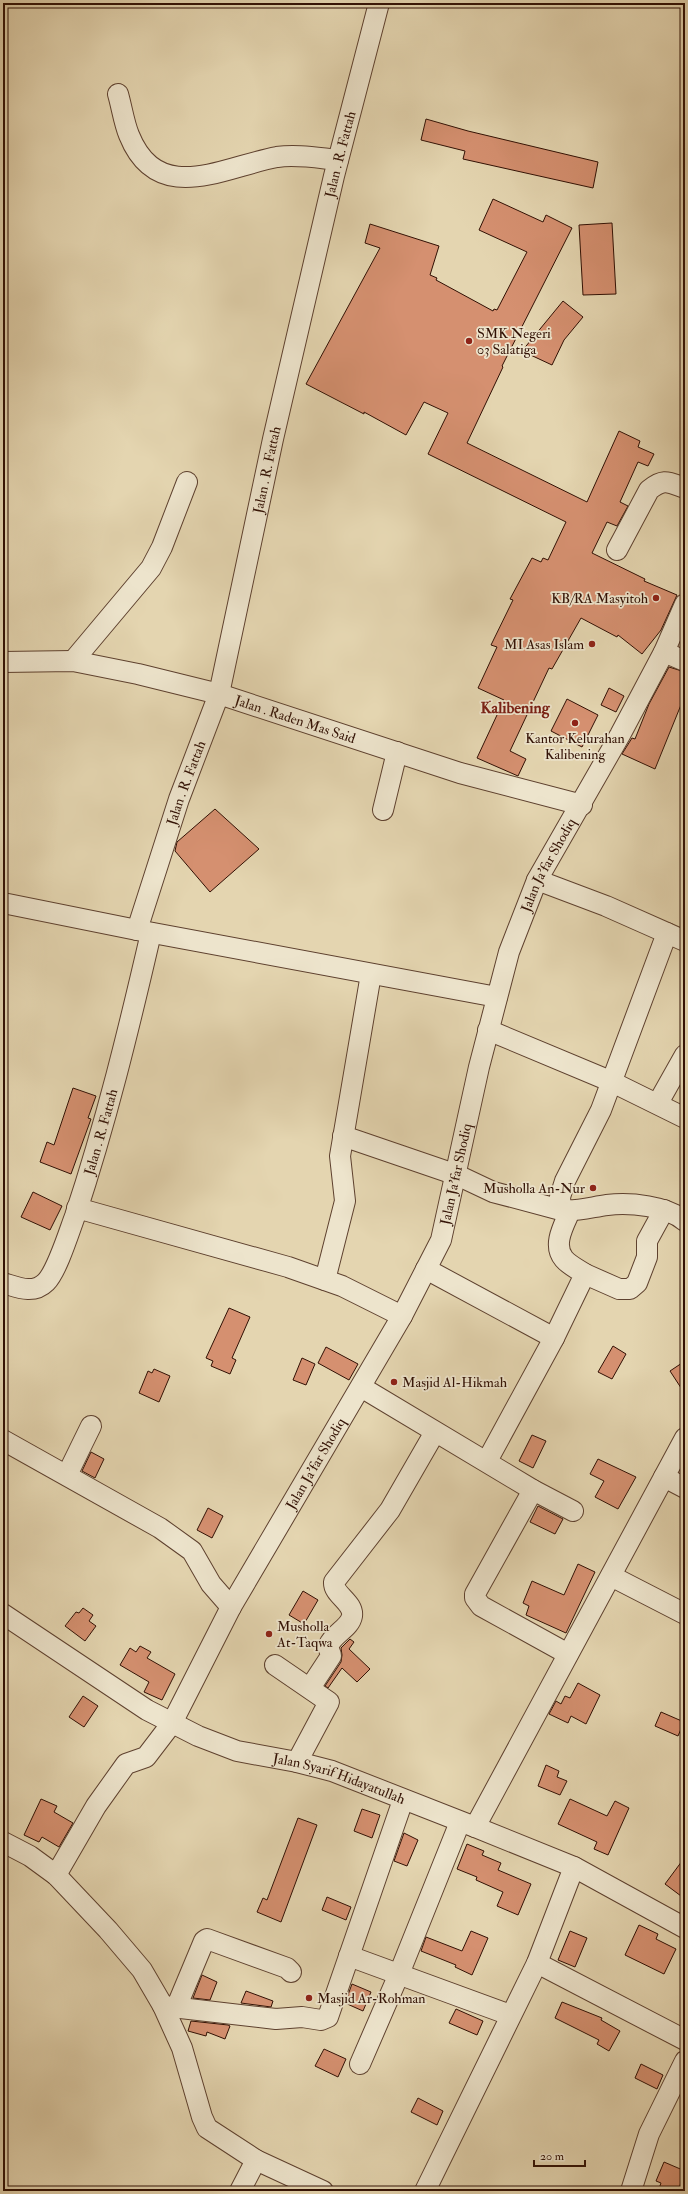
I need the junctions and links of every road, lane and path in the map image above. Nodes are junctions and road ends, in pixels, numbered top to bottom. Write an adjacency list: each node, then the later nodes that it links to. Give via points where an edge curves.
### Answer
1 (379, 3): 3 (street, Jalan . R. Fattah)
2 (118, 94): 3 (street, via 129,135 140,156 150,168 166,176 192,178 278,157 303,156)
3 (338, 160): 12 (street, Jalan . R. Fattah, via 273,439)
4 (187, 482): 9 (street, via 162,547 151,568)
5 (685, 488): 6 (street, via 666,481 649,490)
6 (617, 550)
7 (685, 604): 8 (street, Jalan Ja'far Shodiq)
8 (664, 652): 10 (street); 14 (street, Jalan Ja'far Shodiq)
9 (72, 661): 11 (street, Jalan . Raden Mas Said); 12 (street, Jalan . Raden Mas Said)
10 (685, 661)
11 (3, 662)
12 (219, 694): 13 (street, Jalan . Raden Mas Said); 18 (street, Jalan . R. Fattah, via 179,799)
13 (397, 752): 14 (street, Jalan . Raden Mas Said, via 460,773); 15 (street)
14 (582, 805): 16 (street, Jalan Ja'far Shodiq)
15 (383, 810)
16 (538, 880): 19 (street); 22 (street, Jalan Ja'far Shodiq, via 509,952)
17 (3, 903): 18 (street)
18 (144, 932): 21 (street); 30 (street, Jalan . R. Fattah, via 129,1029 100,1136)
19 (667, 933): 20 (street); 25 (street)
20 (685, 941)
21 (371, 974): 22 (street); 28 (street)
22 (497, 997): 23 (street, Jalan Ja'far Shodiq)
23 (488, 1030): 25 (street); 29 (street, Jalan Ja'far Shodiq)
24 (685, 1055): 26 (street)
25 (610, 1081): 26 (street); 31 (street, via 601,1110 565,1181 560,1197)
26 (658, 1103): 27 (street)
27 (685, 1118)
28 (343, 1136): 29 (street); 35 (street, via 340,1156 346,1201)
29 (457, 1175): 31 (street, via 493,1192); 33 (street, Jalan Ja'far Shodiq, via 441,1240)
30 (77, 1208): 35 (street, via 288,1267); 36 (street, Jalan . R. Fattah, via 62,1253 46,1282 35,1289 25,1290)
31 (565, 1211): 32 (street, via 610,1205 659,1208); 34 (street, via 559,1240 560,1252 564,1260)
32 (678, 1213): 34 (street, via 647,1241 646,1257 637,1283 630,1289 619,1289)
33 (426, 1269): 37 (street, Jalan Ja'far Shodiq); 38 (street)
34 (585, 1274): 38 (street)
35 (325, 1280): 37 (street)
36 (3, 1283)
37 (402, 1316): 39 (street, Jalan Ja'far Shodiq)
38 (554, 1338): 44 (street)
39 (361, 1387): 41 (street); 51 (street, Jalan Ja'far Shodiq)
40 (91, 1426): 45 (street)
41 (435, 1432): 44 (street); 56 (street, via 390,1510 334,1582 334,1587 350,1608 352,1615 330,1643 328,1649 331,1656)
42 (685, 1438): 46 (street)
43 (3, 1440): 45 (street)
44 (487, 1462): 48 (street)
45 (67, 1476): 51 (street, via 160,1528 192,1551 211,1584)
46 (664, 1477): 47 (street); 50 (street)
47 (685, 1488)
48 (533, 1490): 49 (street); 54 (street, via 475,1598 481,1606)
49 (573, 1510)
50 (611, 1576): 53 (street); 54 (street)
51 (231, 1607): 57 (street, Jalan Ja'far Shodiq)
52 (3, 1614): 57 (street, Jalan Syarif Hidayatullah, via 147,1710)
53 (685, 1614)
54 (568, 1654): 60 (street)
55 (275, 1665): 56 (street)
56 (310, 1688): 58 (street, via 330,1704)
57 (172, 1723): 58 (street, Jalan Syarif Hidayatullah, via 237,1751); 63 (street, Jalan Ja'far Shodiq, via 146,1757 126,1764 96,1806)
58 (298, 1762): 59 (street, Jalan Syarif Hidayatullah, via 332,1771)
59 (404, 1800): 60 (street, Jalan Syarif Hidayatullah); 65 (street)
60 (467, 1824): 62 (street, Jalan Syarif Hidayatullah); 68 (street)
61 (3, 1842): 63 (street, via 30,1856)
62 (574, 1867): 64 (street, Jalan Syarif Hidayatullah); 66 (street)
63 (56, 1875): 69 (street, via 108,1930)
64 (685, 1928)
65 (349, 1956): 68 (street); 69 (street, via 328,2017 325,2019 276,2019)
66 (537, 1963): 70 (street); 71 (street)
67 (291, 1972): 69 (street, via 289,1969 207,1938)
68 (399, 1974): 70 (street); 73 (street)
69 (169, 2007): 74 (street, via 202,2117 208,2128)
70 (510, 2015): 77 (street)
71 (685, 2040)
72 (685, 2061): 78 (street, via 649,2134)
73 (360, 2064)
74 (256, 2160): 75 (street); 76 (street)
75 (240, 2191)
76 (323, 2191)
77 (425, 2191)
78 (631, 2191)

